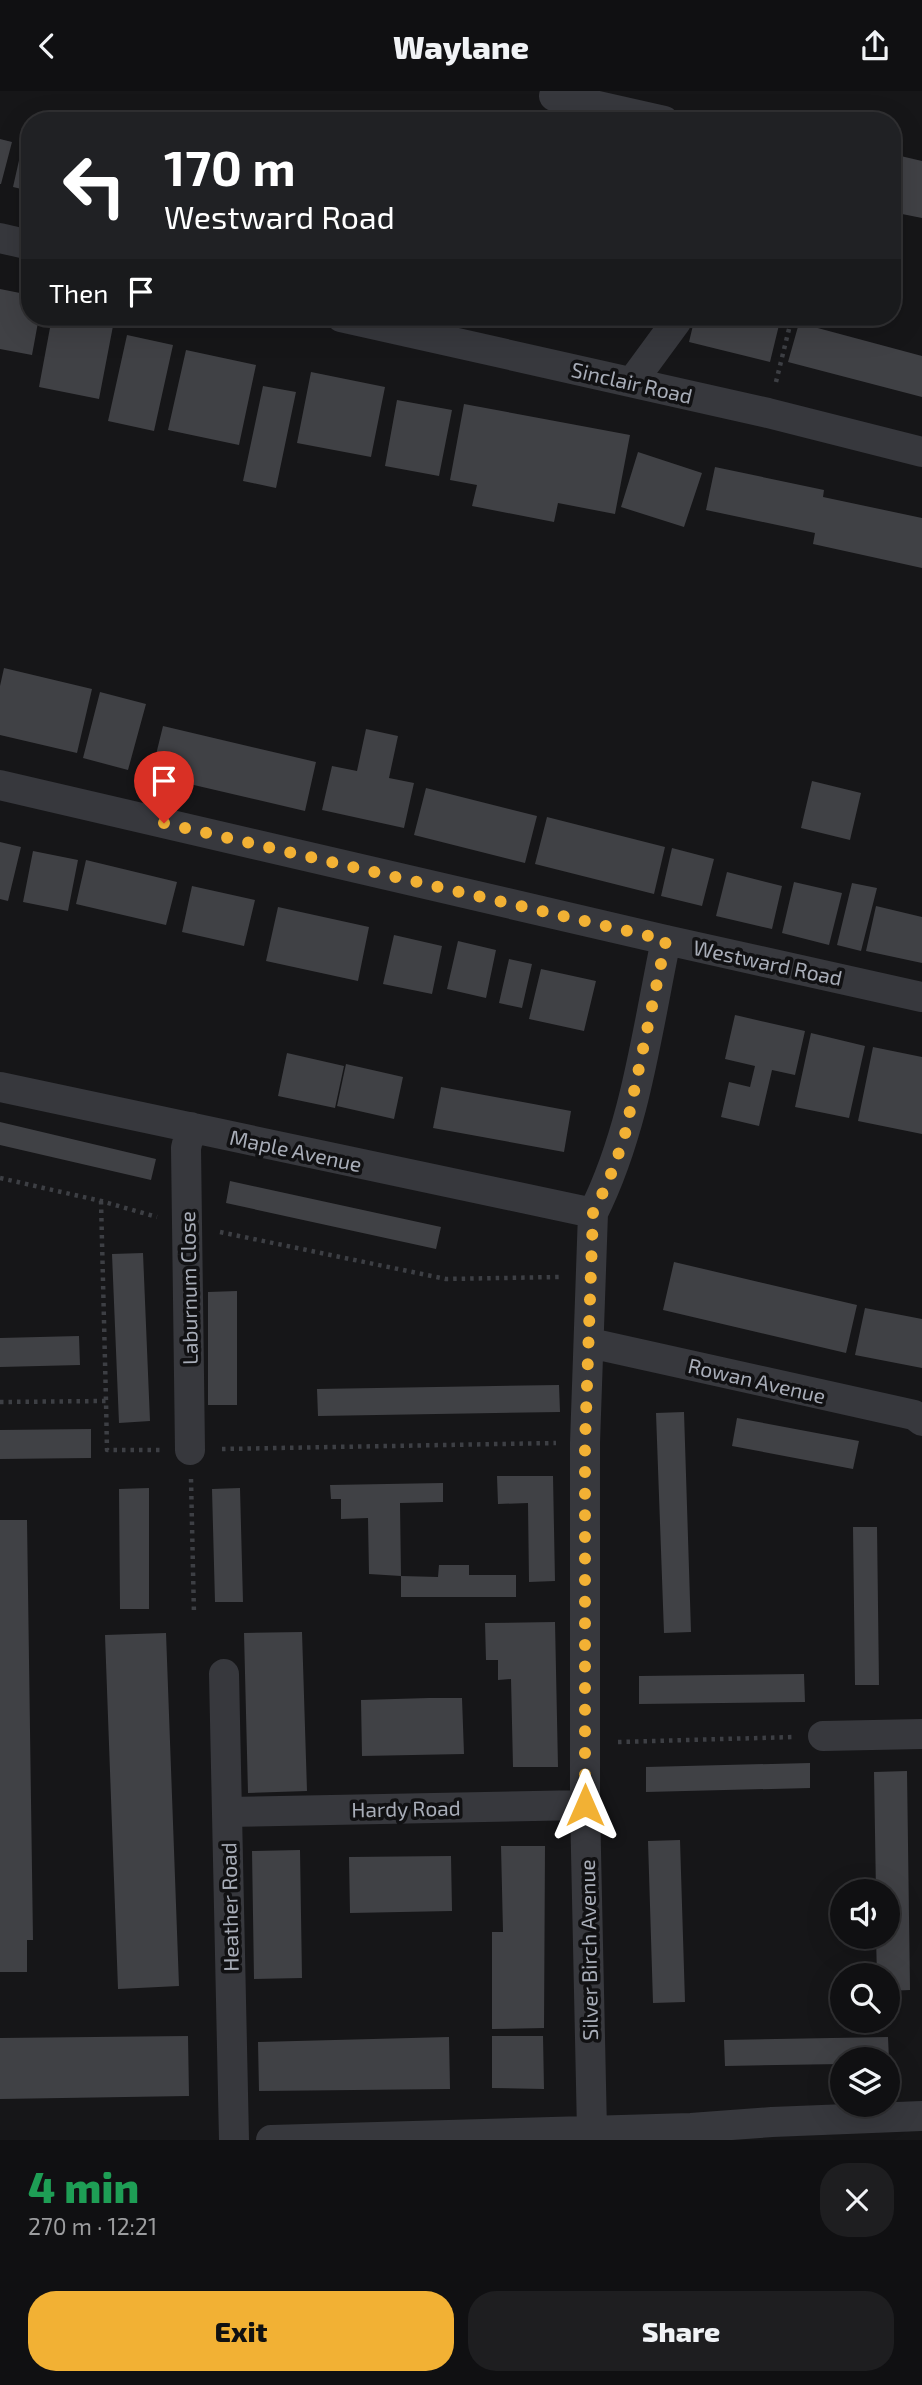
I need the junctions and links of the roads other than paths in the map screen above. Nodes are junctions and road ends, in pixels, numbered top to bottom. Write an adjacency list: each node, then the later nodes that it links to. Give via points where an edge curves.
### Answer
1 (554, 96): 2 (street)
2 (624, 112)
3 (0, 238): 4 (street)
4 (21, 243)
5 (381, 326): 7 (street, Sinclair Road)
6 (673, 326): 7 (street)
7 (632, 382): 8 (street, Sinclair Road)
8 (922, 451)
9 (0, 785): 10 (street, Westward Road)
10 (666, 940): 11 (street, Westward Road); 14 (street, Silver Birch Avenue, via 624,1139)
11 (922, 997)
12 (0, 1087): 13 (street, Maple Avenue)
13 (191, 1128): 14 (street, Maple Avenue); 17 (street, Laburnum Close, via 187,1148)
14 (593, 1213): 15 (street, Silver Birch Avenue)
15 (590, 1343): 16 (street, Rowan Avenue, via 914,1415); 21 (street, Silver Birch Avenue, via 585,1443)
16 (922, 1421)
17 (190, 1450)
18 (224, 1674): 22 (street, Heather Road)
19 (922, 1734): 20 (street)
20 (823, 1736)
21 (585, 1805): 22 (street, Hardy Road); 24 (street, Silver Birch Avenue)
22 (227, 1812): 26 (street, Heather Road)
23 (922, 2116): 24 (street)
24 (592, 2131): 25 (street)
25 (405, 2139): 27 (street)
26 (234, 2140)
27 (271, 2140)

